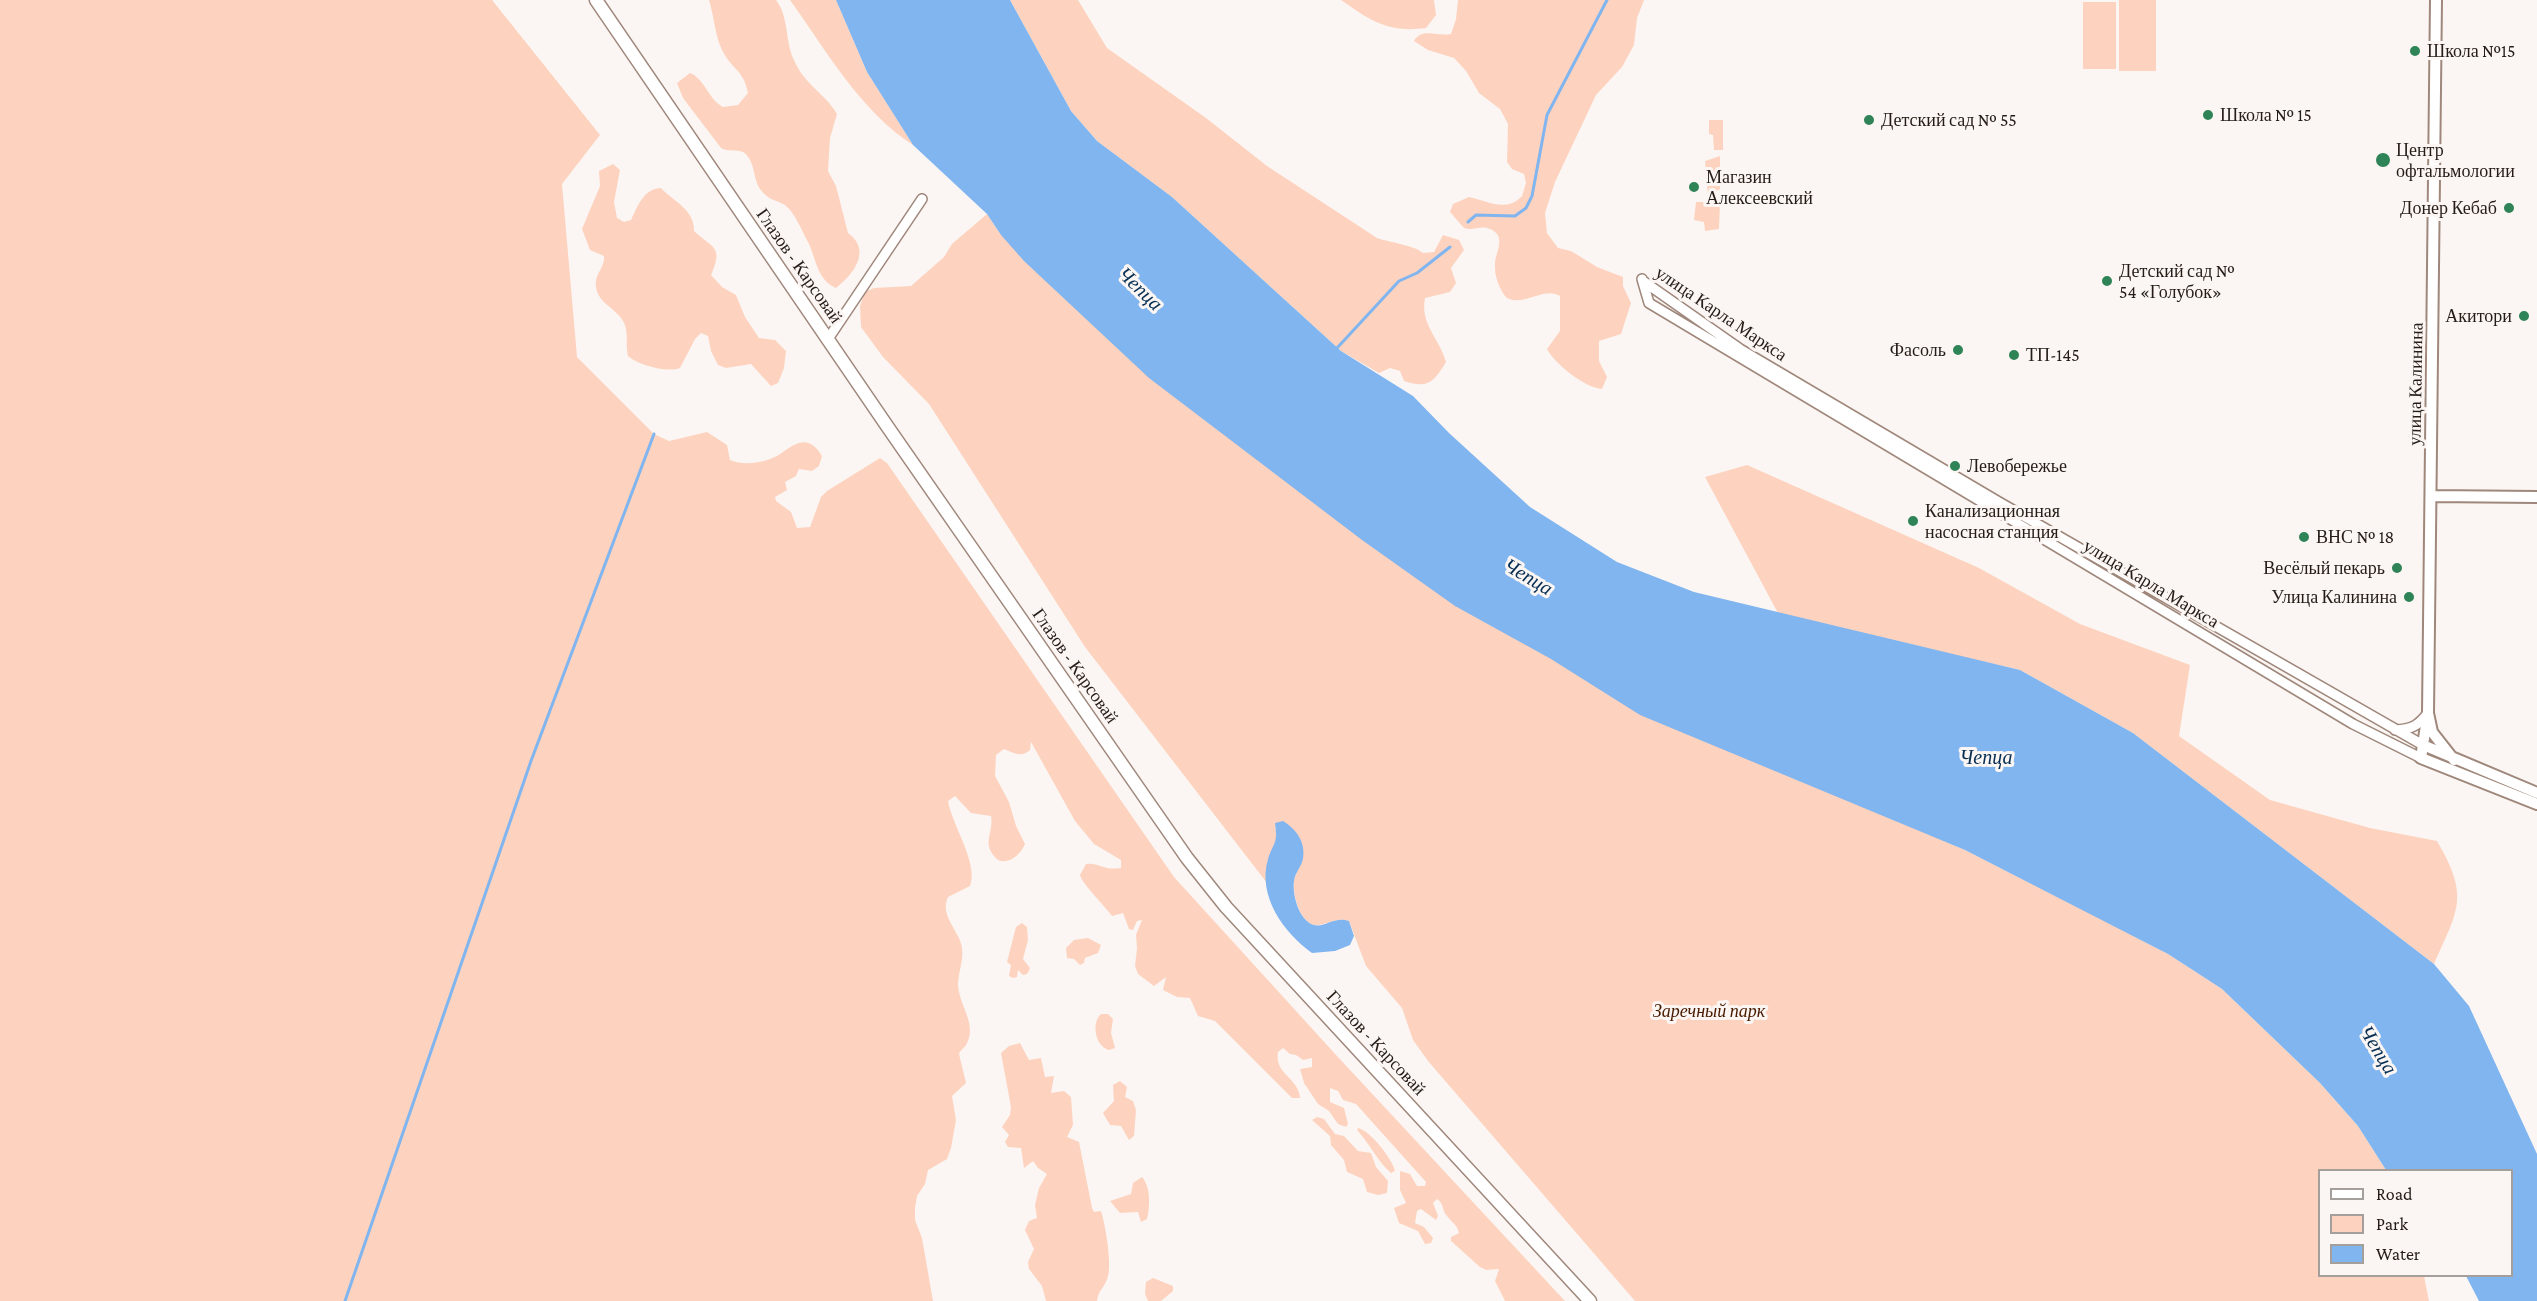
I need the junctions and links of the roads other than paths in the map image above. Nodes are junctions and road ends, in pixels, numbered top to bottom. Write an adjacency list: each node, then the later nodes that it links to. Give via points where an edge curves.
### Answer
1 (596, 0): 4 (main road, Глазов - Карсовай)
2 (2436, 0): 5 (street, улица Калинина)
3 (922, 199): 4 (street)
4 (828, 339): 14 (main road, Глазов - Карсовай, via 1209,886)
5 (2432, 496): 6 (street); 7 (street, улица Калинина)
6 (2537, 497)
7 (2428, 713): 8 (street, via 2410,729); 9 (street); 11 (street, улица Калинина, via 2432,732)
8 (2393, 730): 9 (street, улица Карла Маркса); 10 (street, улица Карла Маркса, via 1740,349 1641,279 1649,303 2354,724)
9 (2423, 745): 10 (street); 11 (street, улица Карла Маркса)
10 (2421, 758): 13 (street, улица Карла Маркса)
11 (2454, 760): 12 (street, улица Карла Маркса)
12 (2537, 793)
13 (2537, 804)
14 (1590, 1301)

